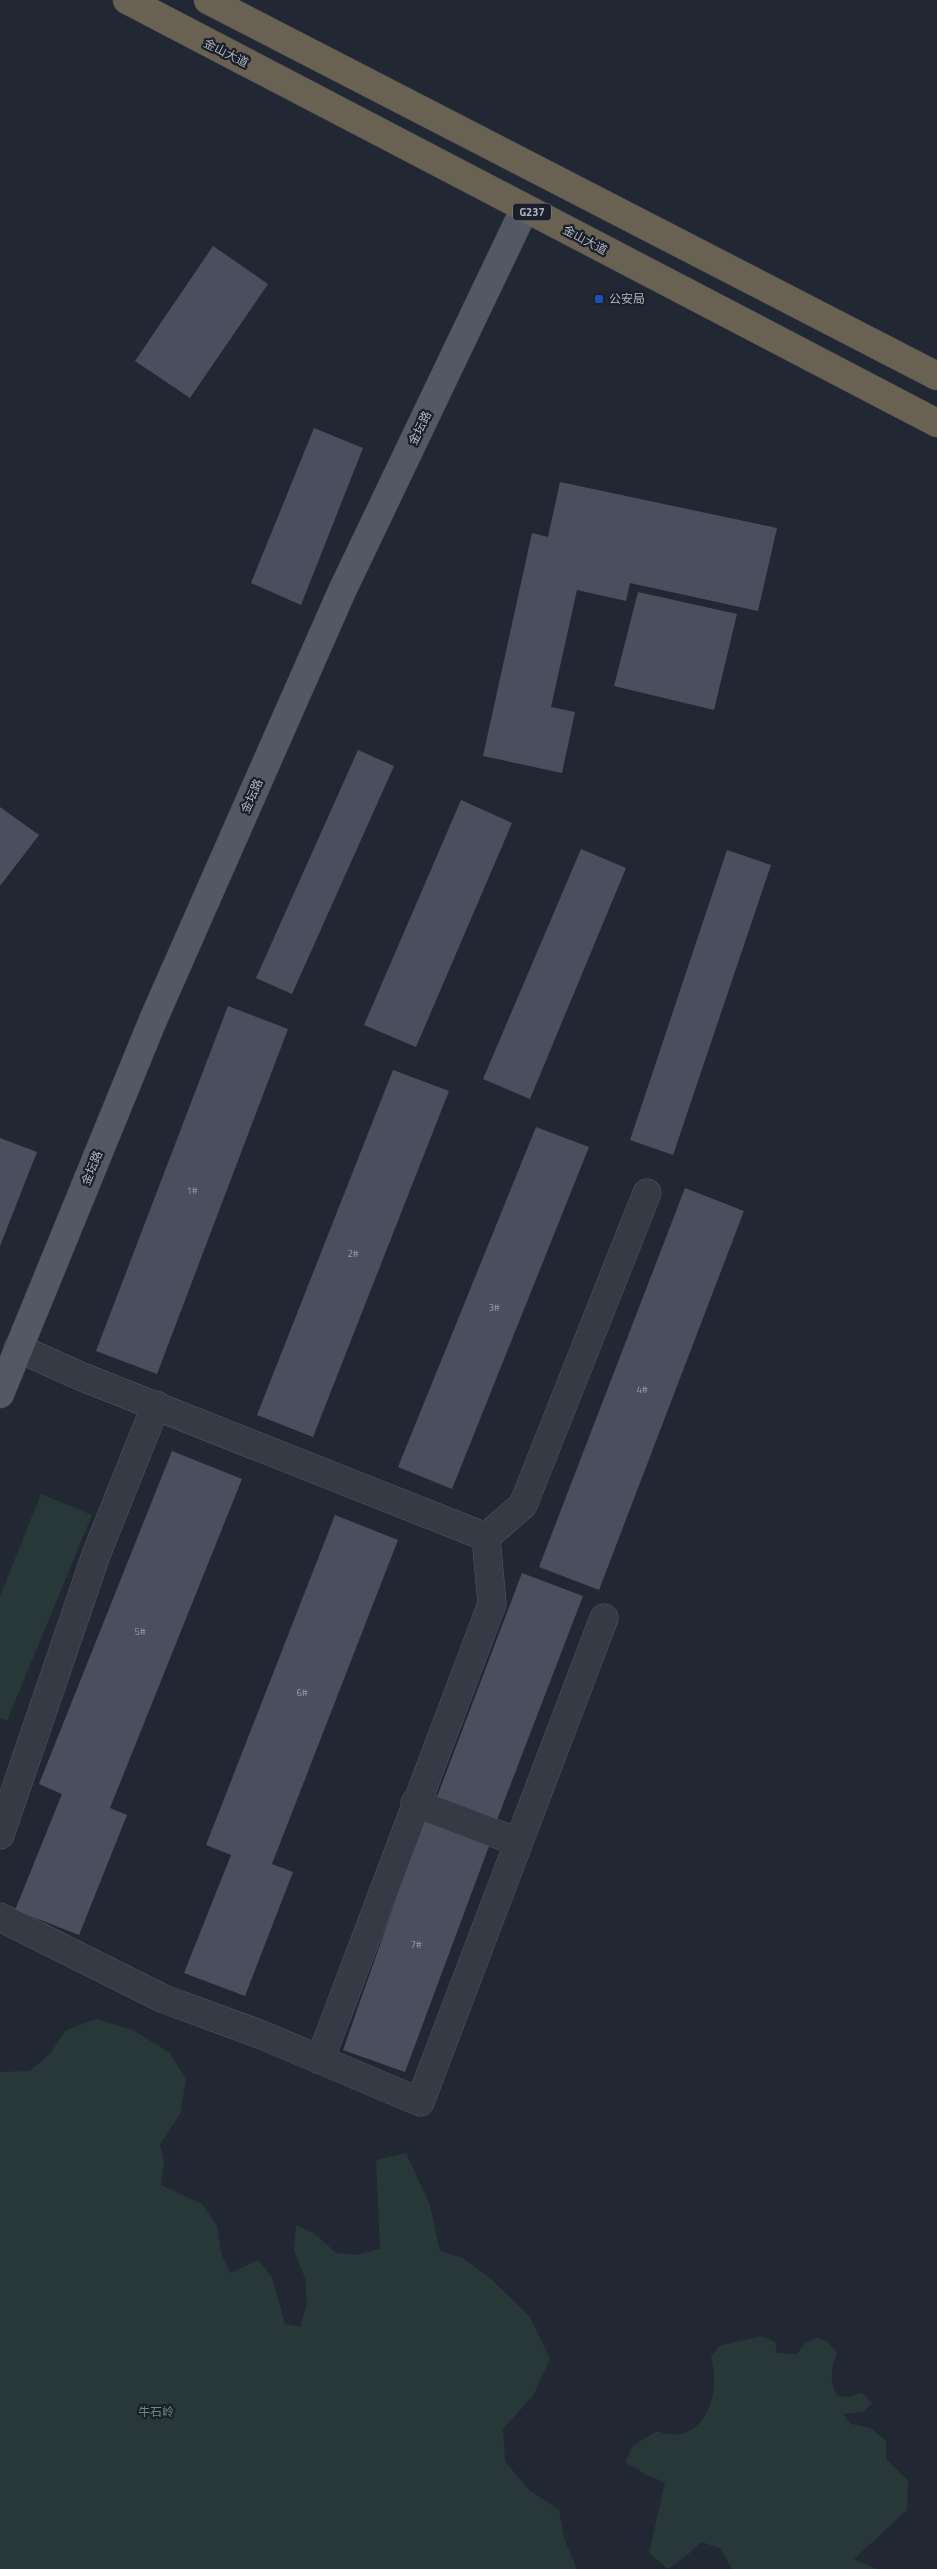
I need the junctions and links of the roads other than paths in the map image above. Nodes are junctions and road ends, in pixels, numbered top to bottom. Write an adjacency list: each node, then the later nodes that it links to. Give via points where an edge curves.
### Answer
1 (127, 0): 3 (highway, 金山大道 / G237)
2 (208, 0): 4 (highway)
3 (525, 208): 5 (highway, 金山大道 / G237); 7 (main road, 金坛路, via 342,591 153,1020)
4 (937, 376)
5 (937, 423)
6 (647, 1193): 10 (lane, via 523,1505)
7 (18, 1348): 8 (main road, 金坛路); 9 (lane)
8 (0, 1394)
9 (156, 1405): 10 (lane); 13 (lane, via 96,1555)
10 (486, 1537): 12 (lane, via 492,1604)
11 (604, 1618): 14 (lane)
12 (415, 1803): 14 (lane); 16 (lane)
13 (0, 1835)
14 (518, 1842): 16 (lane, via 420,2102)
15 (0, 1917): 16 (lane, via 164,1999)
16 (320, 2060)

